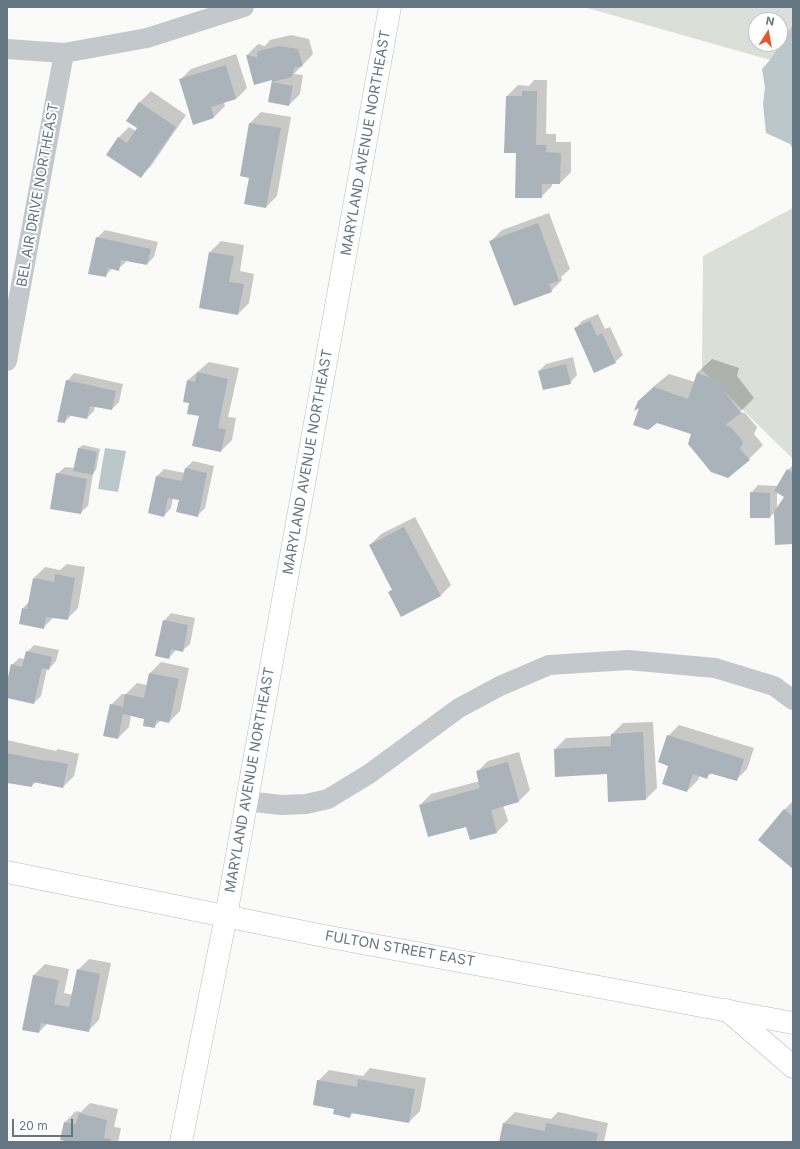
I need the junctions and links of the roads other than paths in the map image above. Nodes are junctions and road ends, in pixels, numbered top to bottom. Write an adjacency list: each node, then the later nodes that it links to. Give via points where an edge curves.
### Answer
1 (244, 7): 4 (street, via 147,38)
2 (390, 7): 7 (street, MARYLAND AVENUE NORTHEAST)
3 (7, 49): 4 (street)
4 (64, 53): 5 (street, BEL AIR DRIVE NORTHEAST)
5 (7, 361)
6 (793, 700): 7 (street, via 774,686 715,668 628,660 549,665 458,708 369,774 328,799 306,804 281,805)
7 (247, 800): 9 (street, MARYLAND AVENUE NORTHEAST)
8 (7, 872): 9 (street, FULTON STREET EAST)
9 (226, 916): 10 (street, FULTON STREET EAST); 13 (street, MARYLAND AVENUE NORTHEAST)
10 (727, 1010): 11 (street, FULTON STREET EAST); 12 (street)
11 (793, 1023)
12 (793, 1067)
13 (180, 1142)

